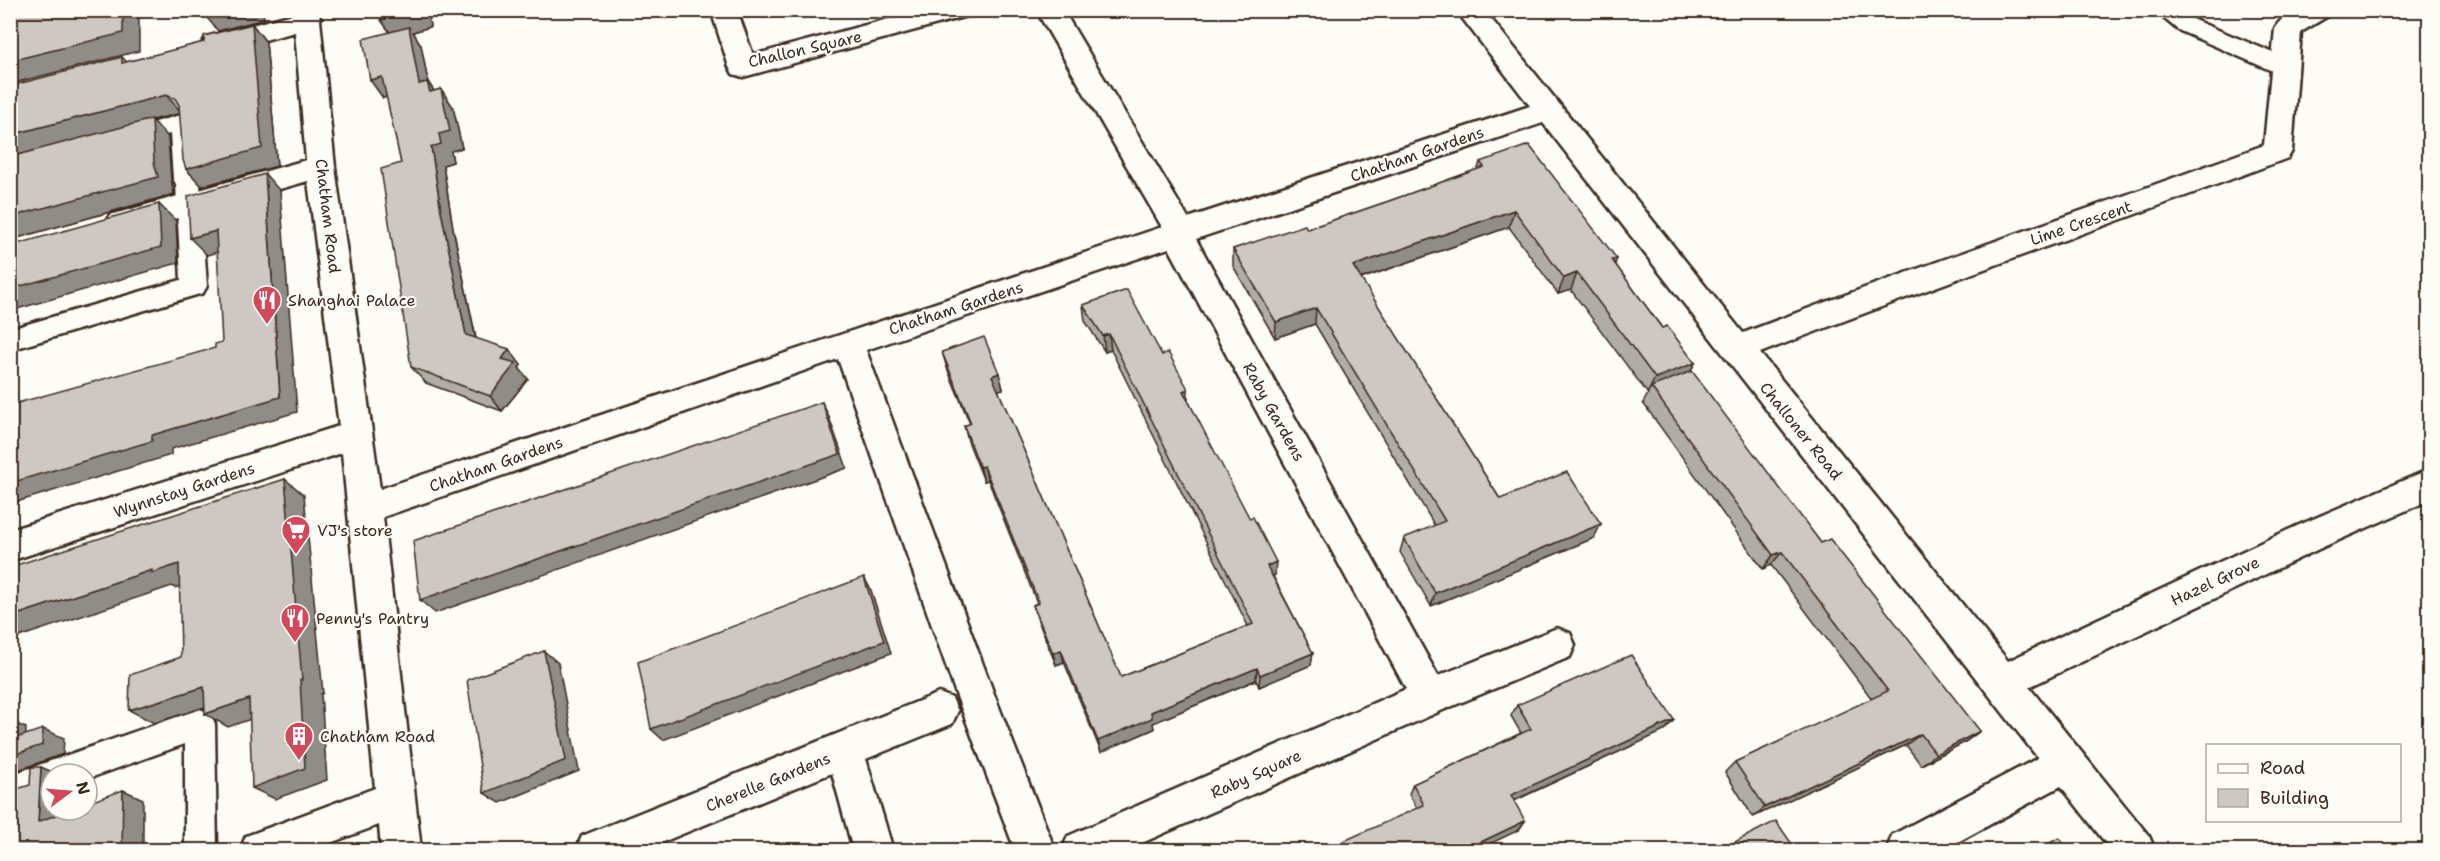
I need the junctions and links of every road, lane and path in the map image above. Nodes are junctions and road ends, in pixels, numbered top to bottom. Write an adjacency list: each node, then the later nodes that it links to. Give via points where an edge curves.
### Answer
1 (724, 10): 2 (street, Challon Square, via 743,67)
2 (958, 10)
3 (1049, 10): 15 (street, Raby Gardens)
4 (1468, 10): 10 (street, Challoner Road)
5 (2165, 10): 9 (lane, via 2186,25)
6 (2319, 10): 9 (street, Lime Crescent, via 2288,28)
7 (307, 15): 8 (street); 12 (street, Chatham Road)
8 (195, 49)
9 (2285, 67): 18 (street, Lime Crescent, via 2278,151 1902,285)
10 (1548, 110): 15 (street, Chatham Gardens); 18 (street, Challoner Road)
11 (101, 144): 13 (lane, via 181,123)
12 (321, 167): 13 (street); 19 (street, Chatham Road)
13 (189, 205): 14 (street); 16 (lane, via 194,286)
14 (100, 230)
15 (1179, 234): 17 (street, Chatham Gardens); 25 (street, Raby Gardens)
16 (10, 340)
17 (848, 343): 21 (street, Chatham Gardens); 39 (street)
18 (1736, 350): 24 (street, Challoner Road)
19 (357, 434): 21 (street, Chatham Road); 22 (street, Wynnstay Gardens)
20 (2430, 484): 24 (street, Hazel Grove)
21 (364, 509): 32 (street, Chatham Road)
22 (10, 546)
23 (1557, 645): 25 (street)
24 (2001, 682): 29 (street, Challoner Road)
25 (1430, 697): 40 (street, Raby Square)
26 (939, 711): 27 (street, Cherelle Gardens)
27 (845, 751): 37 (street, Cherelle Gardens); 38 (street)
28 (93, 762): 34 (lane, via 200,724)
29 (2066, 763): 33 (street); 41 (street, Challoner Road)
30 (39, 781): 31 (lane)
31 (10, 791)
32 (395, 800): 35 (street); 36 (street, Chatham Road)
33 (1906, 849)
34 (201, 850)
35 (260, 850)
36 (401, 850)
37 (596, 850)
38 (873, 850)
39 (1035, 850)
40 (1082, 850)
41 (2135, 850)

